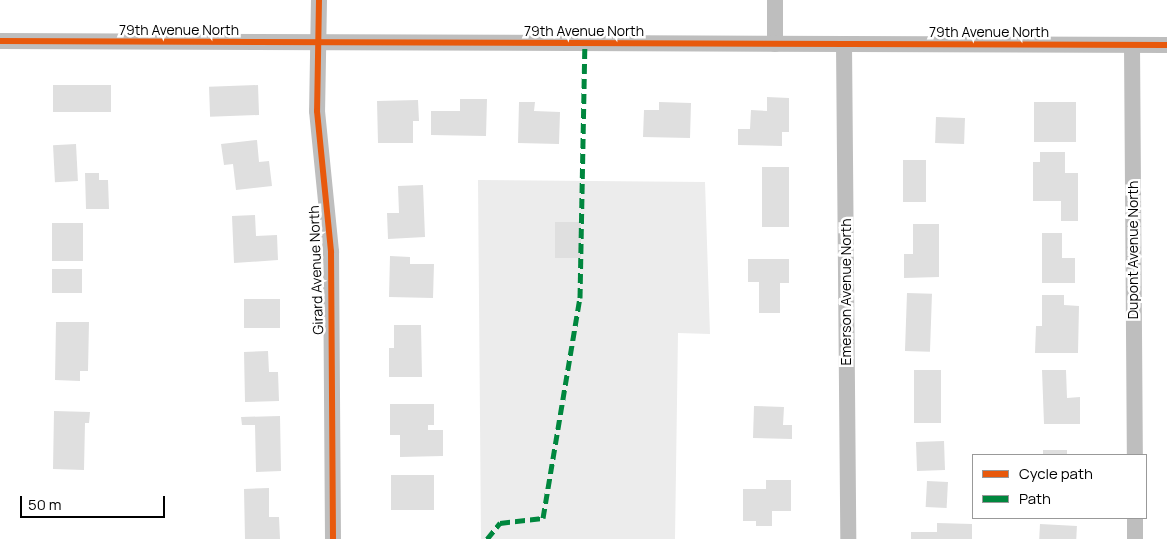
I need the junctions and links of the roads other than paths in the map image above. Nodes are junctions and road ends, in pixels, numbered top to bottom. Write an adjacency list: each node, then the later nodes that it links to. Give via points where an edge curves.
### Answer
1 (319, 0): 4 (street, Girard Avenue North)
2 (775, 0): 5 (street)
3 (0, 42): 4 (street, 79th Avenue North)
4 (318, 42): 5 (street, 79th Avenue North); 11 (street, Girard Avenue North, via 317,111 331,252)
5 (775, 44): 6 (street, 79th Avenue North)
6 (844, 44): 7 (street, 79th Avenue North); 12 (street, Emerson Avenue North)
7 (1132, 45): 8 (street, 79th Avenue North); 9 (street, Dupont Avenue North)
8 (1167, 45)
9 (1135, 454)
10 (1135, 519): 13 (street)
11 (334, 539)
12 (848, 539)
13 (1135, 539)

